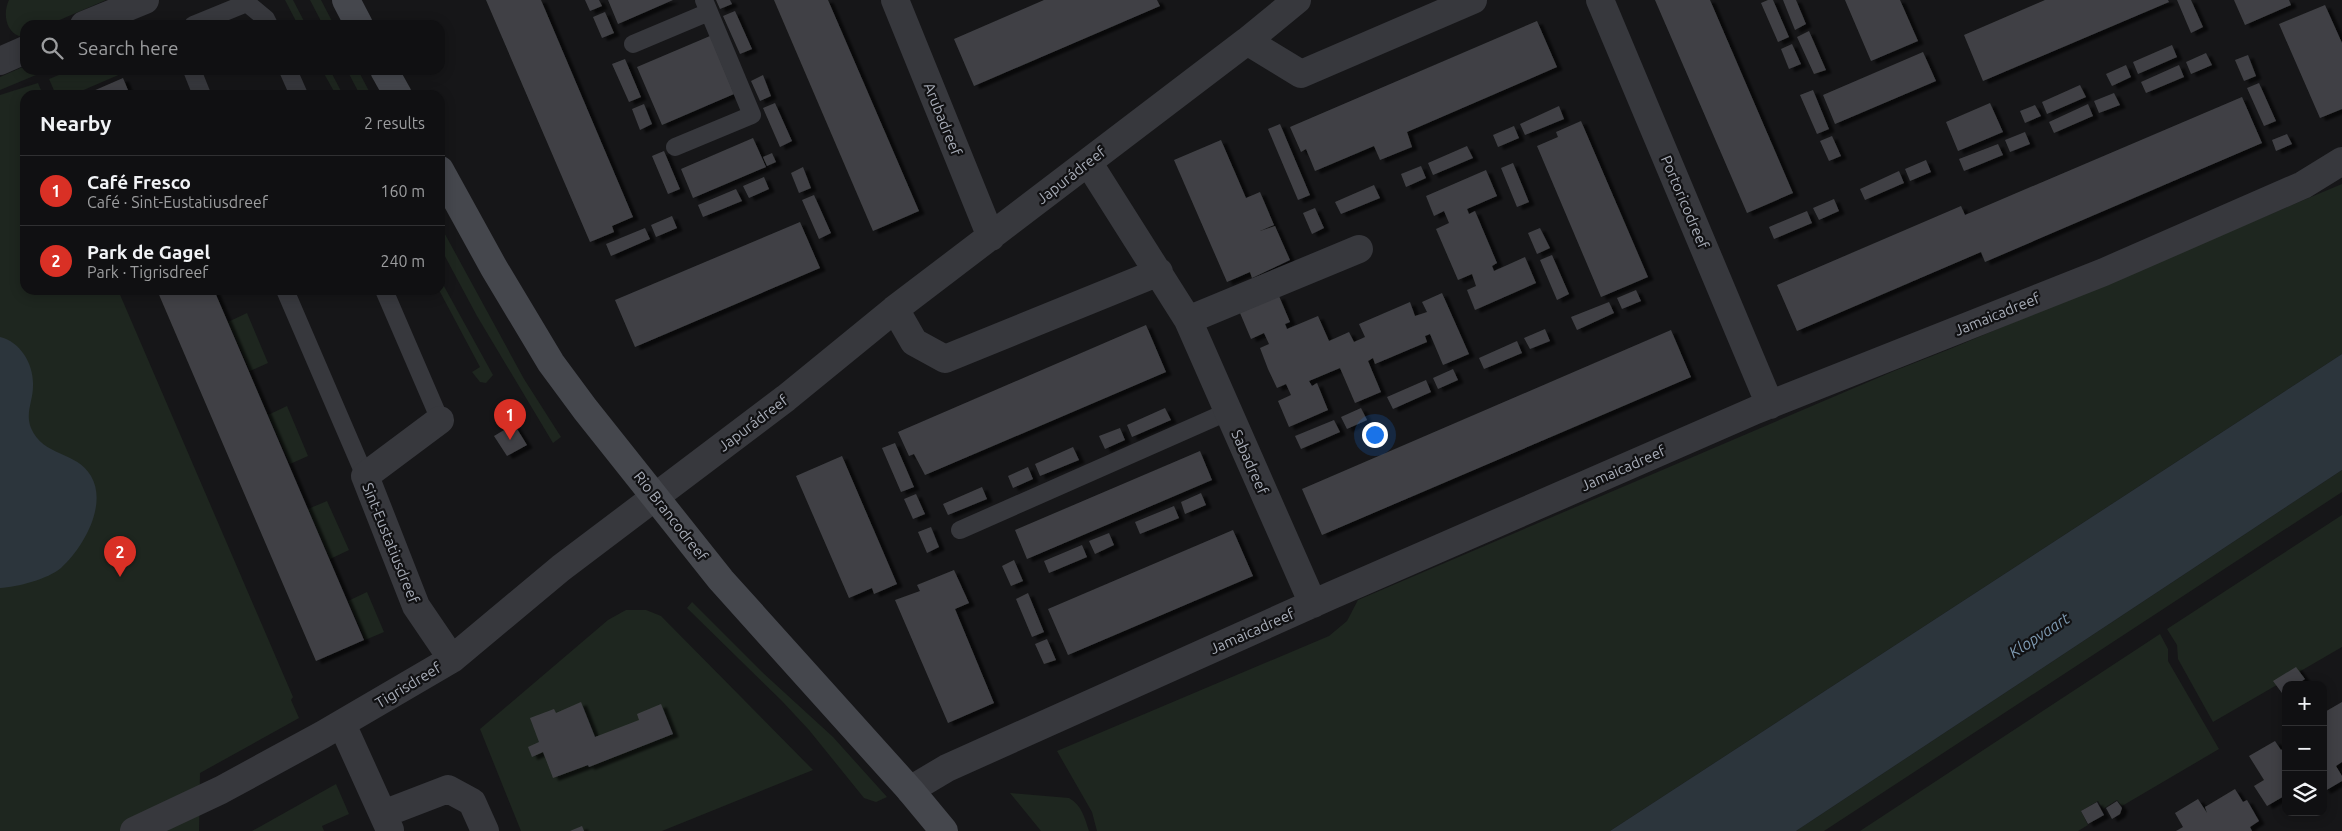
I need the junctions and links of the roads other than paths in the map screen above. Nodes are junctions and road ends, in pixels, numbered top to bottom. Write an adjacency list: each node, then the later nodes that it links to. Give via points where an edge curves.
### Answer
1 (145, 0): 8 (street)
2 (346, 0): 11 (street)
3 (895, 0): 24 (street, Arubadreef)
4 (1297, 0): 12 (street, Japurádreef)
5 (1473, 0): 12 (street, via 1301,74)
6 (1600, 0): 31 (street, Portoricodreef)
7 (707, 6): 13 (lane); 20 (lane, via 752,115)
8 (96, 20)
9 (204, 20): 10 (lane, via 247,3)
10 (266, 20)
11 (356, 20)
12 (1247, 41): 21 (street, Japurádreef)
13 (632, 44)
14 (194, 75): 17 (lane)
15 (290, 75): 18 (lane)
16 (387, 75): 19 (street)
17 (200, 90)
18 (297, 90)
19 (395, 90)
20 (675, 147)
21 (1088, 162): 24 (street, Japurádreef); 26 (street, Sabadreef)
22 (2342, 162): 31 (street, Jamaicadreef, via 2303,185 2104,272)
23 (445, 179): 35 (street, Rio Brancodreef, via 552,363)
24 (991, 237): 29 (street, Japurádreef)
25 (1359, 249): 30 (street)
26 (1159, 272): 29 (street, via 945,359 914,342); 30 (street, Sabadreef)
27 (287, 295): 34 (lane, Sint-Eustatiusdreef)
28 (386, 295): 33 (lane, Sint-Eustatiusdreef)
29 (895, 309): 35 (street, Japurádreef, via 786,398)
30 (1188, 320): 32 (street, Sabadreef)
31 (1770, 405): 37 (street, Jamaicadreef)
32 (1227, 412): 36 (lane); 37 (street, Sabadreef)
33 (440, 420): 34 (street, Sint-Eustatiusdreef)
34 (365, 476): 38 (street, Sint-Eustatiusdreef, via 416,606)
35 (655, 496): 38 (street, Tigrisdreef); 40 (street, Rio Brancodreef, via 721,580)
36 (960, 530)
37 (1313, 604): 40 (street, Jamaicadreef, via 946,768)
38 (452, 658): 39 (street, Tigrisdreef)
39 (342, 724): 41 (street); 42 (street, Tigrisdreef, via 221,790)
40 (910, 790): 44 (street, Rio Brancodreef)
41 (387, 823): 43 (street, via 448,789 472,802)
42 (134, 831)
43 (485, 831)
44 (944, 831)

